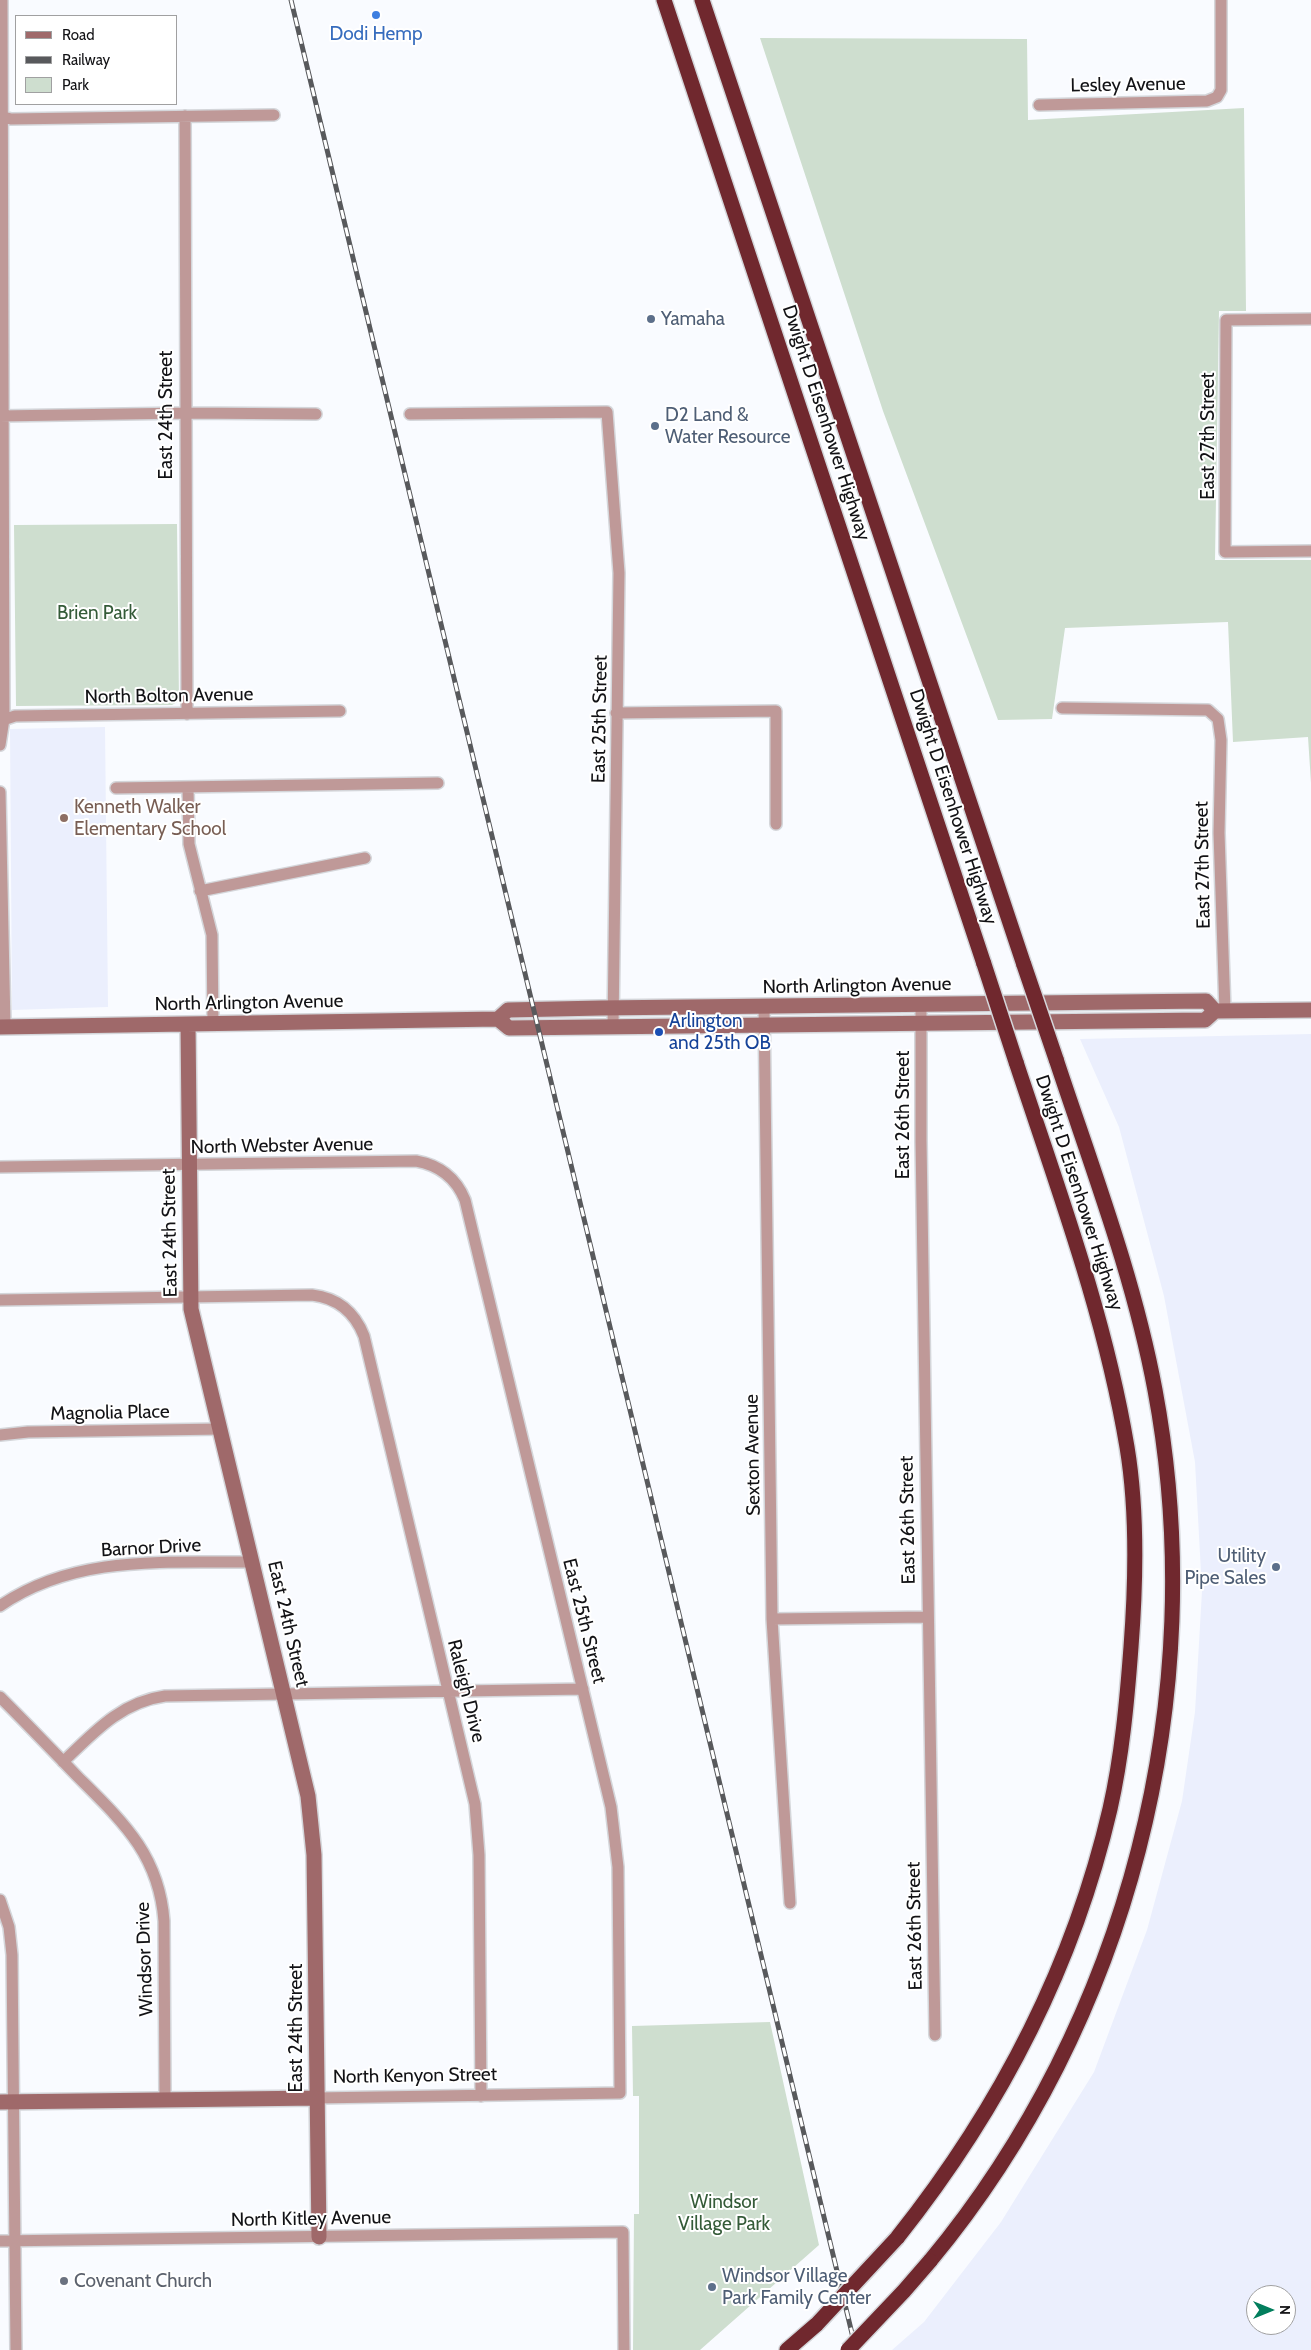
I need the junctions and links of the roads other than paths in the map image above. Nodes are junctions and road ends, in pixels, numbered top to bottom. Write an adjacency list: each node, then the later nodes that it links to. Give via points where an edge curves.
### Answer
1 (2, 0): 8 (street)
2 (664, 0): 71 (highway, Dwight D Eisenhower Highway, bridge, via 1091,1288 1114,1376 1128,1451 1134,1525 1135,1598 1123,1732 1110,1808 1091,1878 1047,1997 1014,2064 944,2178 897,2238 817,2324)
3 (702, 0): 72 (highway, Dwight D Eisenhower Highway, bridge, via 1131,1286 1157,1396 1172,1534 1173,1595 1168,1685 1159,1755 1143,1834 1097,1980 1024,2128 981,2194 930,2261)
4 (1221, 0): 5 (street, Lesley Avenue, via 1221,90 1218,97 1207,101)
5 (1039, 105)
6 (274, 115): 7 (street)
7 (185, 116): 8 (street); 10 (street, East 24th Street)
8 (1, 117): 13 (street)
9 (1311, 319): 14 (street, East 27th Street, via 1226,320 1226,552)
10 (186, 413): 11 (street); 13 (street); 18 (street, East 24th Street)
11 (316, 414)
12 (410, 414): 17 (street, East 25th Street, via 607,412 619,573)
13 (2, 416): 19 (street)
14 (1311, 552)
15 (1062, 708): 32 (street, East 27th Street, via 1208,710 1218,719 1221,740)
16 (340, 711): 18 (street, North Bolton Avenue)
17 (616, 713): 25 (street, via 776,711); 30 (street, East 25th Street)
18 (187, 714): 19 (street, North Bolton Avenue, via 15,716)
19 (2, 720): 20 (street)
20 (0, 745)
21 (438, 783): 22 (street)
22 (188, 787): 23 (street); 27 (street, via 189,844)
23 (116, 788)
24 (0, 792): 38 (street)
25 (776, 824)
26 (365, 858): 27 (street)
27 (200, 891): 35 (street, via 213,948)
28 (921, 1005): 29 (main road, North Arlington Avenue); 32 (main road, North Arlington Avenue, via 1206,1002); 36 (street, East 26th Street)
29 (764, 1007): 30 (main road, North Arlington Avenue); 37 (street, Sexton Avenue)
30 (613, 1008): 33 (main road, North Arlington Avenue, via 508,1010); 39 (street, East 25th Street)
31 (1311, 1010): 32 (main road, North Arlington Avenue)
32 (1220, 1011): 36 (main road, North Arlington Avenue, via 1205,1020)
33 (498, 1019): 35 (main road, North Arlington Avenue); 39 (main road, North Arlington Avenue, via 509,1028)
34 (188, 1024): 35 (main road, North Arlington Avenue); 38 (main road, North Arlington Avenue); 40 (main road, East 24th Street)
35 (213, 1024)
36 (921, 1024): 37 (main road, North Arlington Avenue); 49 (street, East 26th Street)
37 (764, 1025): 39 (main road, North Arlington Avenue); 50 (street, Sexton Avenue)
38 (2, 1027)
39 (613, 1027)
40 (190, 1165): 41 (street, North Webster Avenue); 42 (street, North Webster Avenue, via 409,1161); 43 (main road, East 24th Street)
41 (0, 1168)
42 (442, 1171): 51 (street, East 25th Street, via 465,1200)
43 (191, 1297): 44 (street); 45 (main road, East 24th Street, via 191,1309); 52 (street, Raleigh Drive, via 312,1295 345,1308 357,1320 364,1336)
44 (0, 1300)
45 (221, 1429): 46 (street, Magnolia Place); 47 (main road, East 24th Street)
46 (0, 1435)
47 (253, 1562): 48 (street, Barnor Drive, via 101,1566 37,1586); 53 (main road, East 24th Street)
48 (0, 1606)
49 (927, 1617): 50 (street); 60 (street, East 26th Street)
50 (772, 1619): 57 (street, Sexton Avenue)
51 (583, 1689): 52 (street); 61 (street, East 25th Street, via 611,1807 618,1858)
52 (448, 1691): 53 (street); 62 (street, Raleigh Drive, via 471,1785 478,1832)
53 (285, 1694): 55 (street, via 175,1695 146,1700 116,1714); 63 (main road, East 24th Street, via 313,1832)
54 (0, 1697): 55 (street, Windsor Drive)
55 (63, 1762): 64 (street, Windsor Drive, via 131,1831 148,1858 156,1880 164,1921)
56 (0, 1900): 59 (street, via 9,1927)
57 (790, 1903)
58 (0, 1960): 59 (street)
59 (12, 1960): 65 (street)
60 (934, 2035)
61 (620, 2094): 62 (street, North Kenyon Street)
62 (482, 2096): 63 (street, North Kenyon Street)
63 (317, 2098): 64 (main road, North Kenyon Street); 66 (main road, East 24th Street)
64 (165, 2100): 65 (main road, North Kenyon Street)
65 (7, 2102): 67 (street)
66 (319, 2237): 67 (street, North Kitley Avenue); 70 (street, North Kitley Avenue, via 623,2232)
67 (15, 2240): 68 (street, North Kitley Avenue); 69 (street)
68 (0, 2241)
69 (16, 2350)
70 (624, 2350)
71 (787, 2350)
72 (848, 2350)

